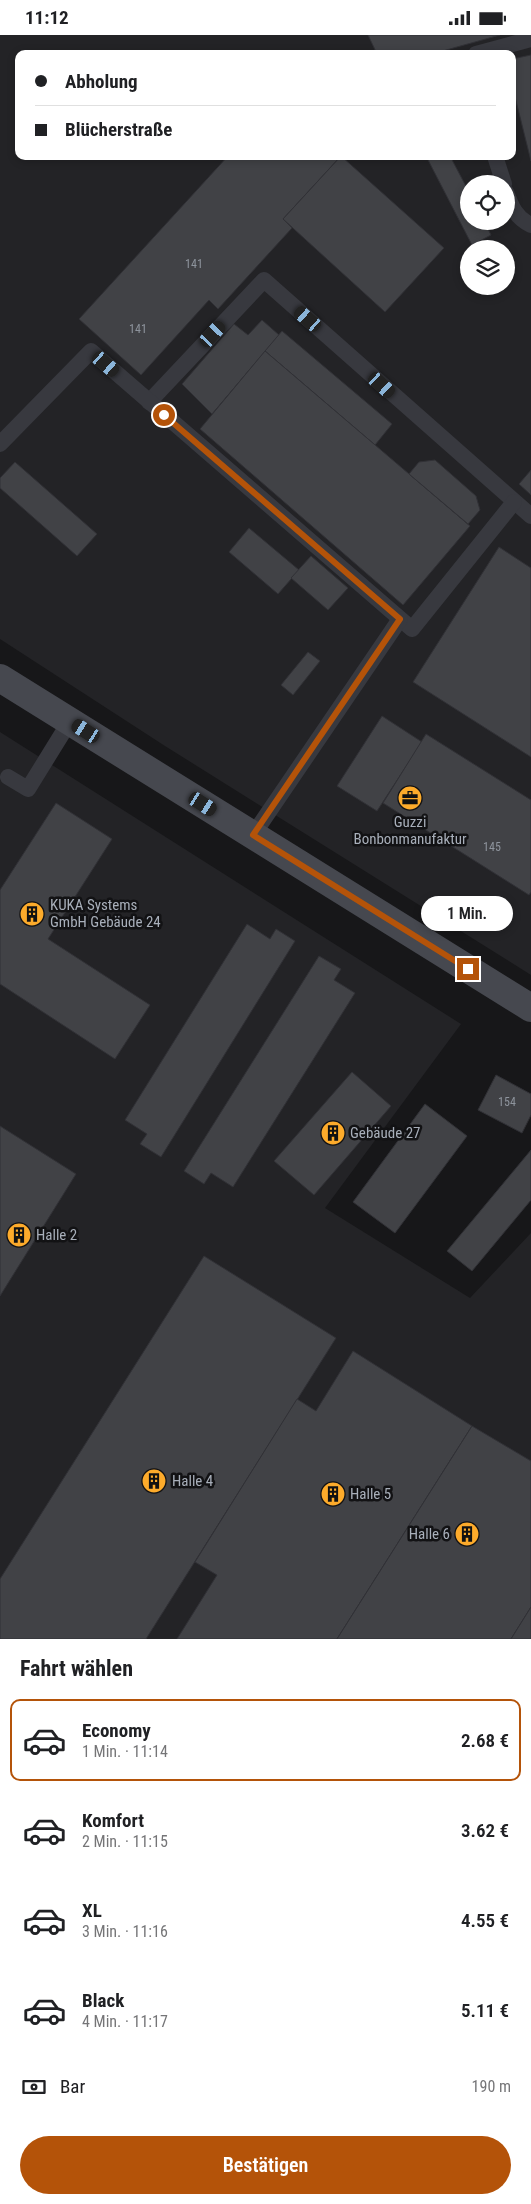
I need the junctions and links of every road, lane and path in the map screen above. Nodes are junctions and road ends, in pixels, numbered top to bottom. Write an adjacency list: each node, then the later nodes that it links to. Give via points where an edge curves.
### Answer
1 (531, 39): 2 (lane)
2 (491, 50)
3 (496, 160): 4 (lane)
4 (501, 175)
5 (515, 211): 6 (lane)
6 (531, 225)
7 (149, 402): 8 (lane, via 91,351); 9 (lane, via 264,280); 11 (lane)
8 (0, 444)
9 (514, 502): 10 (lane); 11 (lane, via 412,629)
10 (531, 516)
11 (400, 619): 15 (lane)
12 (0, 677): 13 (main road)
13 (70, 721): 14 (lane, via 28,789); 15 (main road)
14 (8, 777)
15 (253, 835): 16 (main road)
16 (531, 1008)

